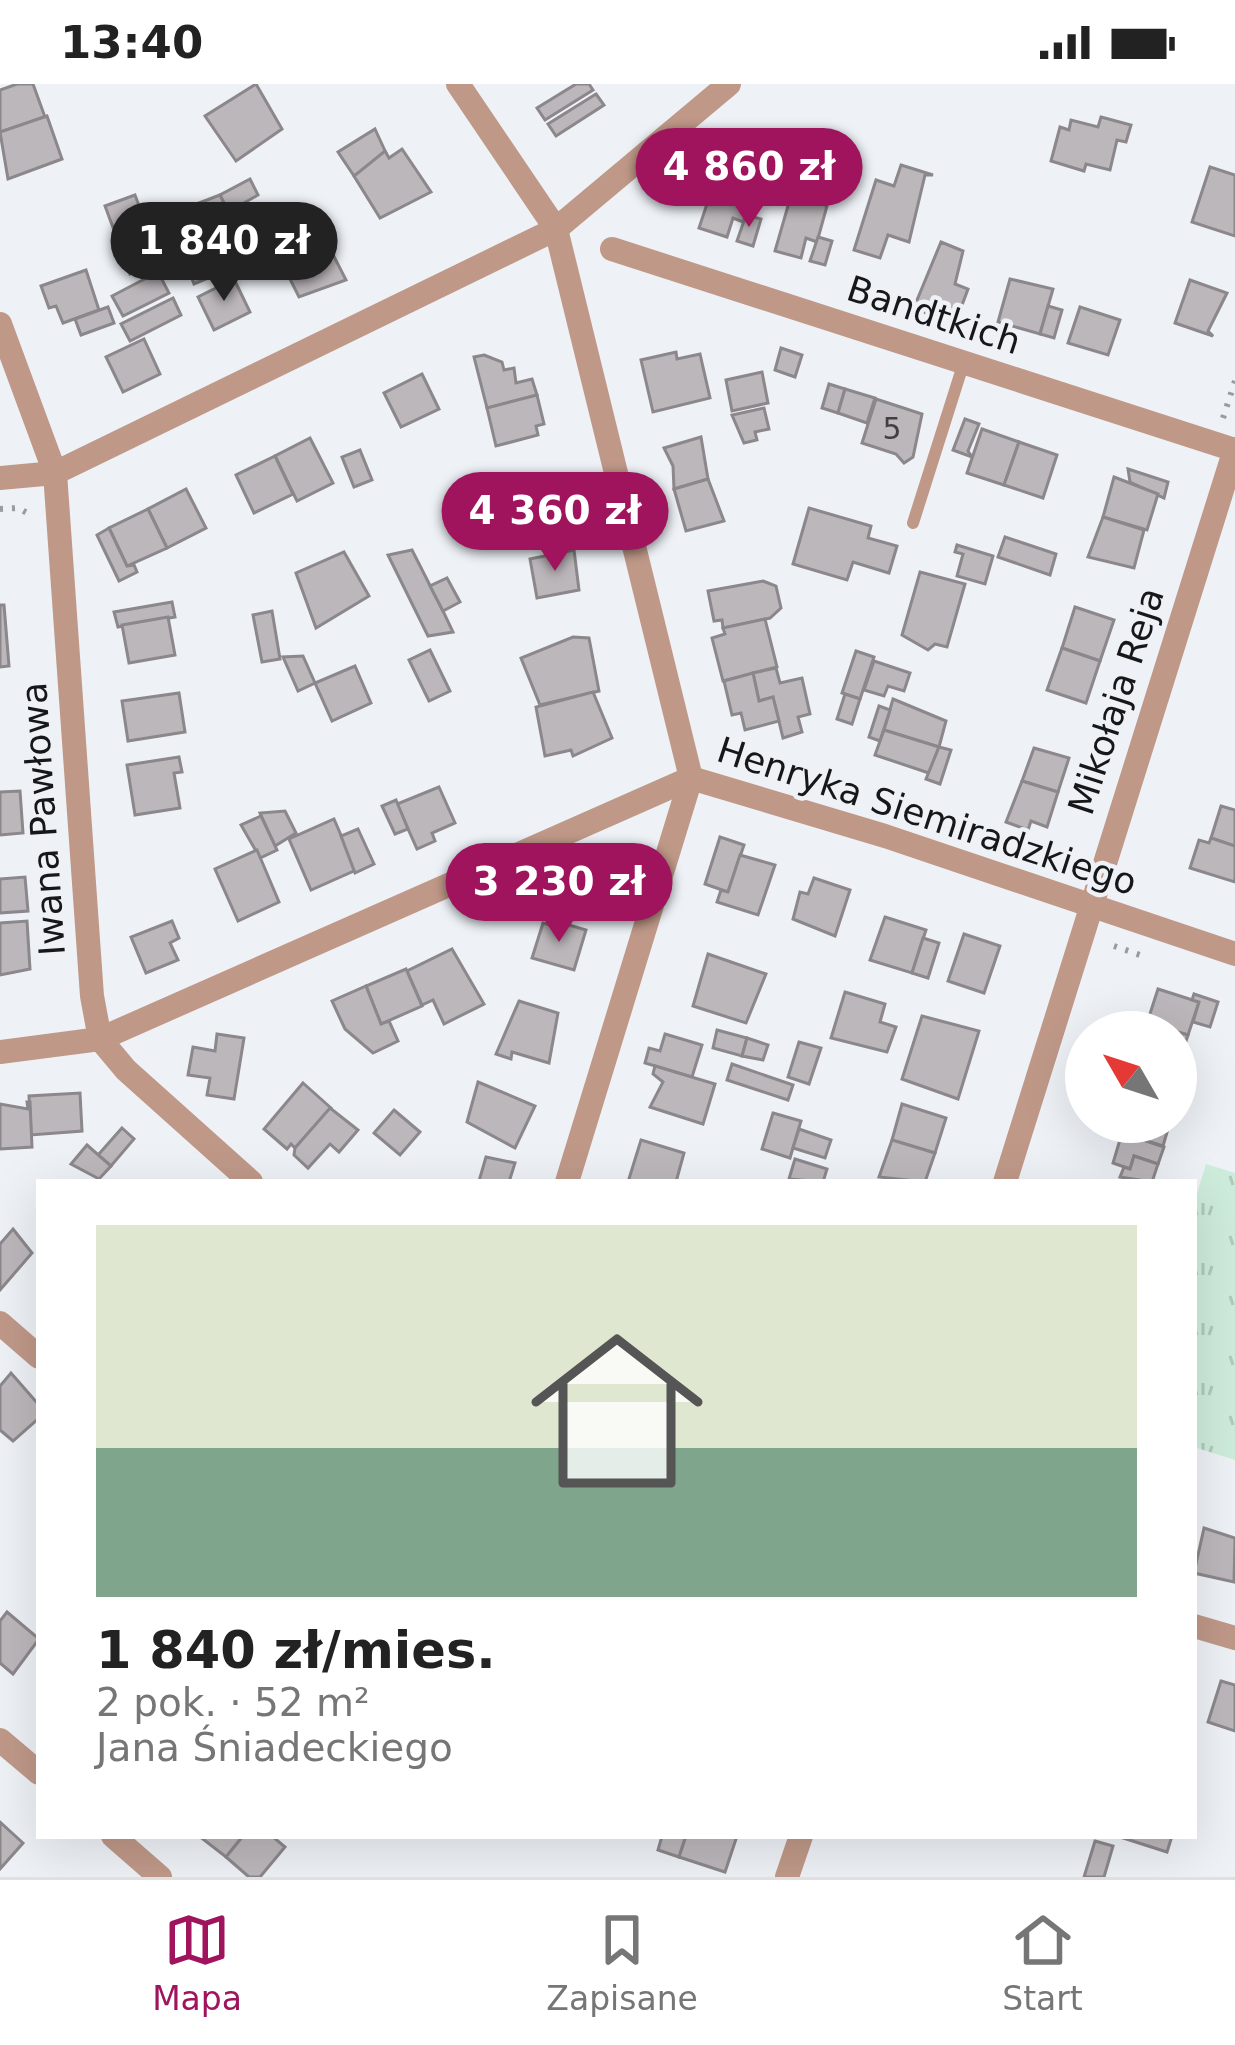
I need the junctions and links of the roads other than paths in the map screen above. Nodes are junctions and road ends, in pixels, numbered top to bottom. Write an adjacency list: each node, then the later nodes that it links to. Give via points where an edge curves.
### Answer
1 (458, 84): 3 (street)
2 (729, 84): 3 (street)
3 (556, 229): 8 (street); 11 (street)
4 (612, 249): 6 (street, Bandtkich)
5 (0, 324): 8 (street, Iwana Pawłowa)
6 (964, 362): 7 (street, Bandtkich); 10 (lane)
7 (1235, 450): 12 (street, Mikołaja Reja)
8 (55, 473): 9 (street); 14 (street, Iwana Pawłowa)
9 (0, 478)
10 (913, 523)
11 (691, 778): 12 (street, Henryka Siemiradzkiego); 14 (street, Henryka Siemiradzkiego); 17 (street)
12 (1090, 904): 13 (street, Henryka Siemiradzkiego); 18 (street, Mikołaja Reja)
13 (1235, 954)
14 (100, 1039): 15 (street, Henryka Siemiradzkiego); 16 (street)
15 (0, 1052)
16 (248, 1179)
17 (568, 1179)
18 (1006, 1179)
19 (0, 1323): 20 (street)
20 (36, 1354)
21 (1197, 1627): 22 (street)
22 (1235, 1638)
23 (0, 1740): 24 (street)
24 (36, 1770)
25 (116, 1839): 27 (street)
26 (800, 1839): 28 (street)
27 (160, 1877)
28 (788, 1877)

